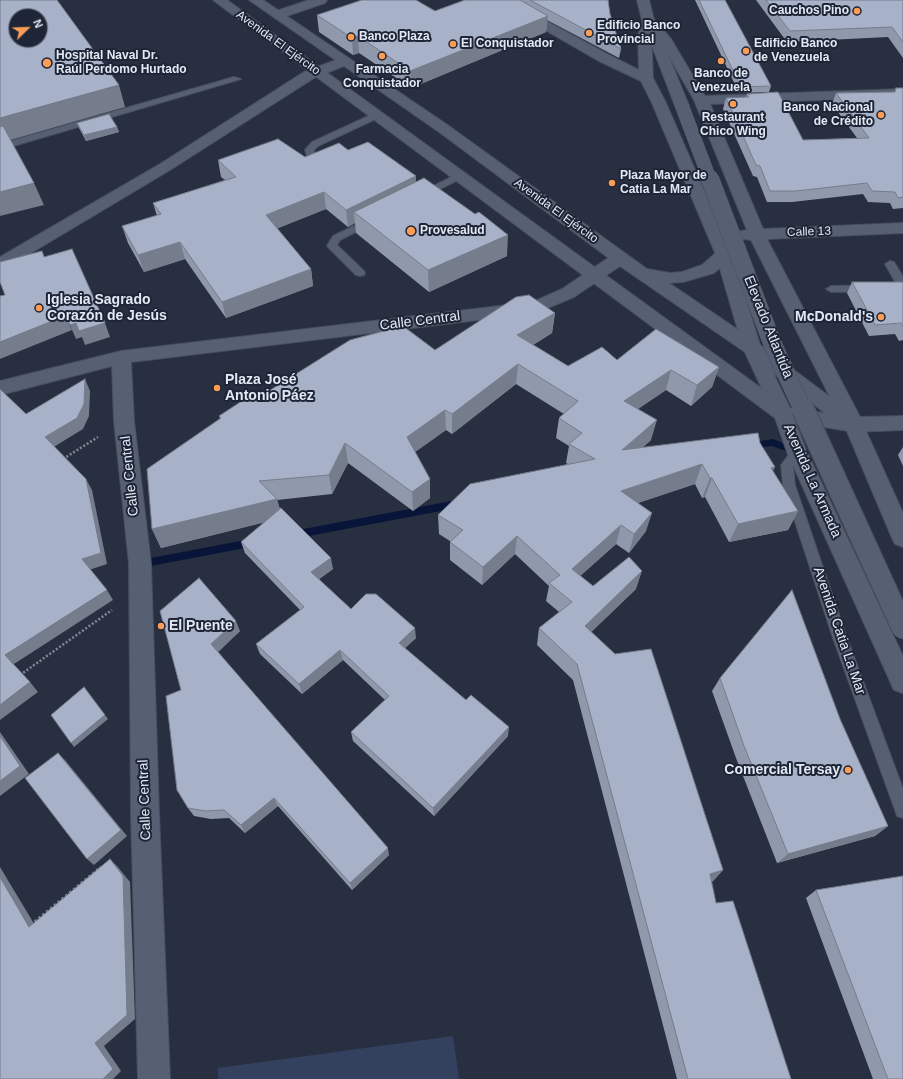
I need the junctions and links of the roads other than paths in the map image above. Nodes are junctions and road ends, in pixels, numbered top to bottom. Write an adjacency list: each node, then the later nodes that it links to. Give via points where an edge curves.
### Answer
1 (218, 0): 9 (street, Avenida El Ejército)
2 (255, 0): 6 (street, Avenida El Ejército)
3 (321, 0): 6 (street)
4 (499, 0): 10 (street, via 602,57)
5 (643, 0): 7 (street, Elevado Atlantida)
6 (277, 15): 8 (street, Avenida El Ejército)
7 (648, 20): 10 (street, via 644,36); 13 (street, via 665,39); 40 (street, Elevado Atlantida, bridge, via 773,345)
8 (344, 61): 9 (street); 24 (street, Avenida El Ejército, via 444,129)
9 (318, 72): 14 (street, Avenida El Ejército); 25 (street, via 309,75 165,167)
10 (646, 78): 22 (street, via 659,103)
11 (237, 79): 15 (lane)
12 (903, 93): 13 (street)
13 (701, 100): 21 (street)
14 (377, 114): 16 (lane, via 315,144 309,150); 17 (street, Avenida El Ejército)
15 (0, 148)
16 (312, 160)
17 (459, 176): 18 (lane); 29 (street, Avenida El Ejército)
18 (411, 200)
19 (384, 214): 27 (lane, via 336,238 333,242 333,248)
20 (903, 228): 21 (street, Calle 13)
21 (756, 233): 22 (street, Calle 13); 37 (street)
22 (715, 238): 23 (street)
23 (724, 255): 28 (street, via 708,268 683,277 664,278); 32 (street)
24 (620, 258): 28 (street, Avenida El Ejército); 29 (street, Calle Central)
25 (0, 264)
26 (890, 264): 30 (lane)
27 (360, 273)
28 (644, 274): 32 (street, Avenida El Ejército)
29 (594, 276): 33 (street, Calle Central, via 568,294 536,307); 35 (street, Avenida El Ejército)
30 (903, 287): 31 (lane)
31 (831, 289)
32 (752, 348): 35 (street); 37 (street, Avenida El Ejército)
33 (121, 357): 34 (street); 43 (street, Calle Central, via 124,421 140,564)
34 (0, 388)
35 (782, 414): 37 (street, Avenida La Armada); 38 (street, Avenida La Armada)
36 (903, 423): 37 (street, Avenida La Armada)
37 (854, 425): 39 (street)
38 (797, 452): 41 (street, Avenida La Armada); 42 (lane, Avenida Catia La Mar, via 788,465 789,485 840,638)
39 (903, 538)
40 (903, 628)
41 (903, 682)
42 (903, 810)
43 (154, 1079)

